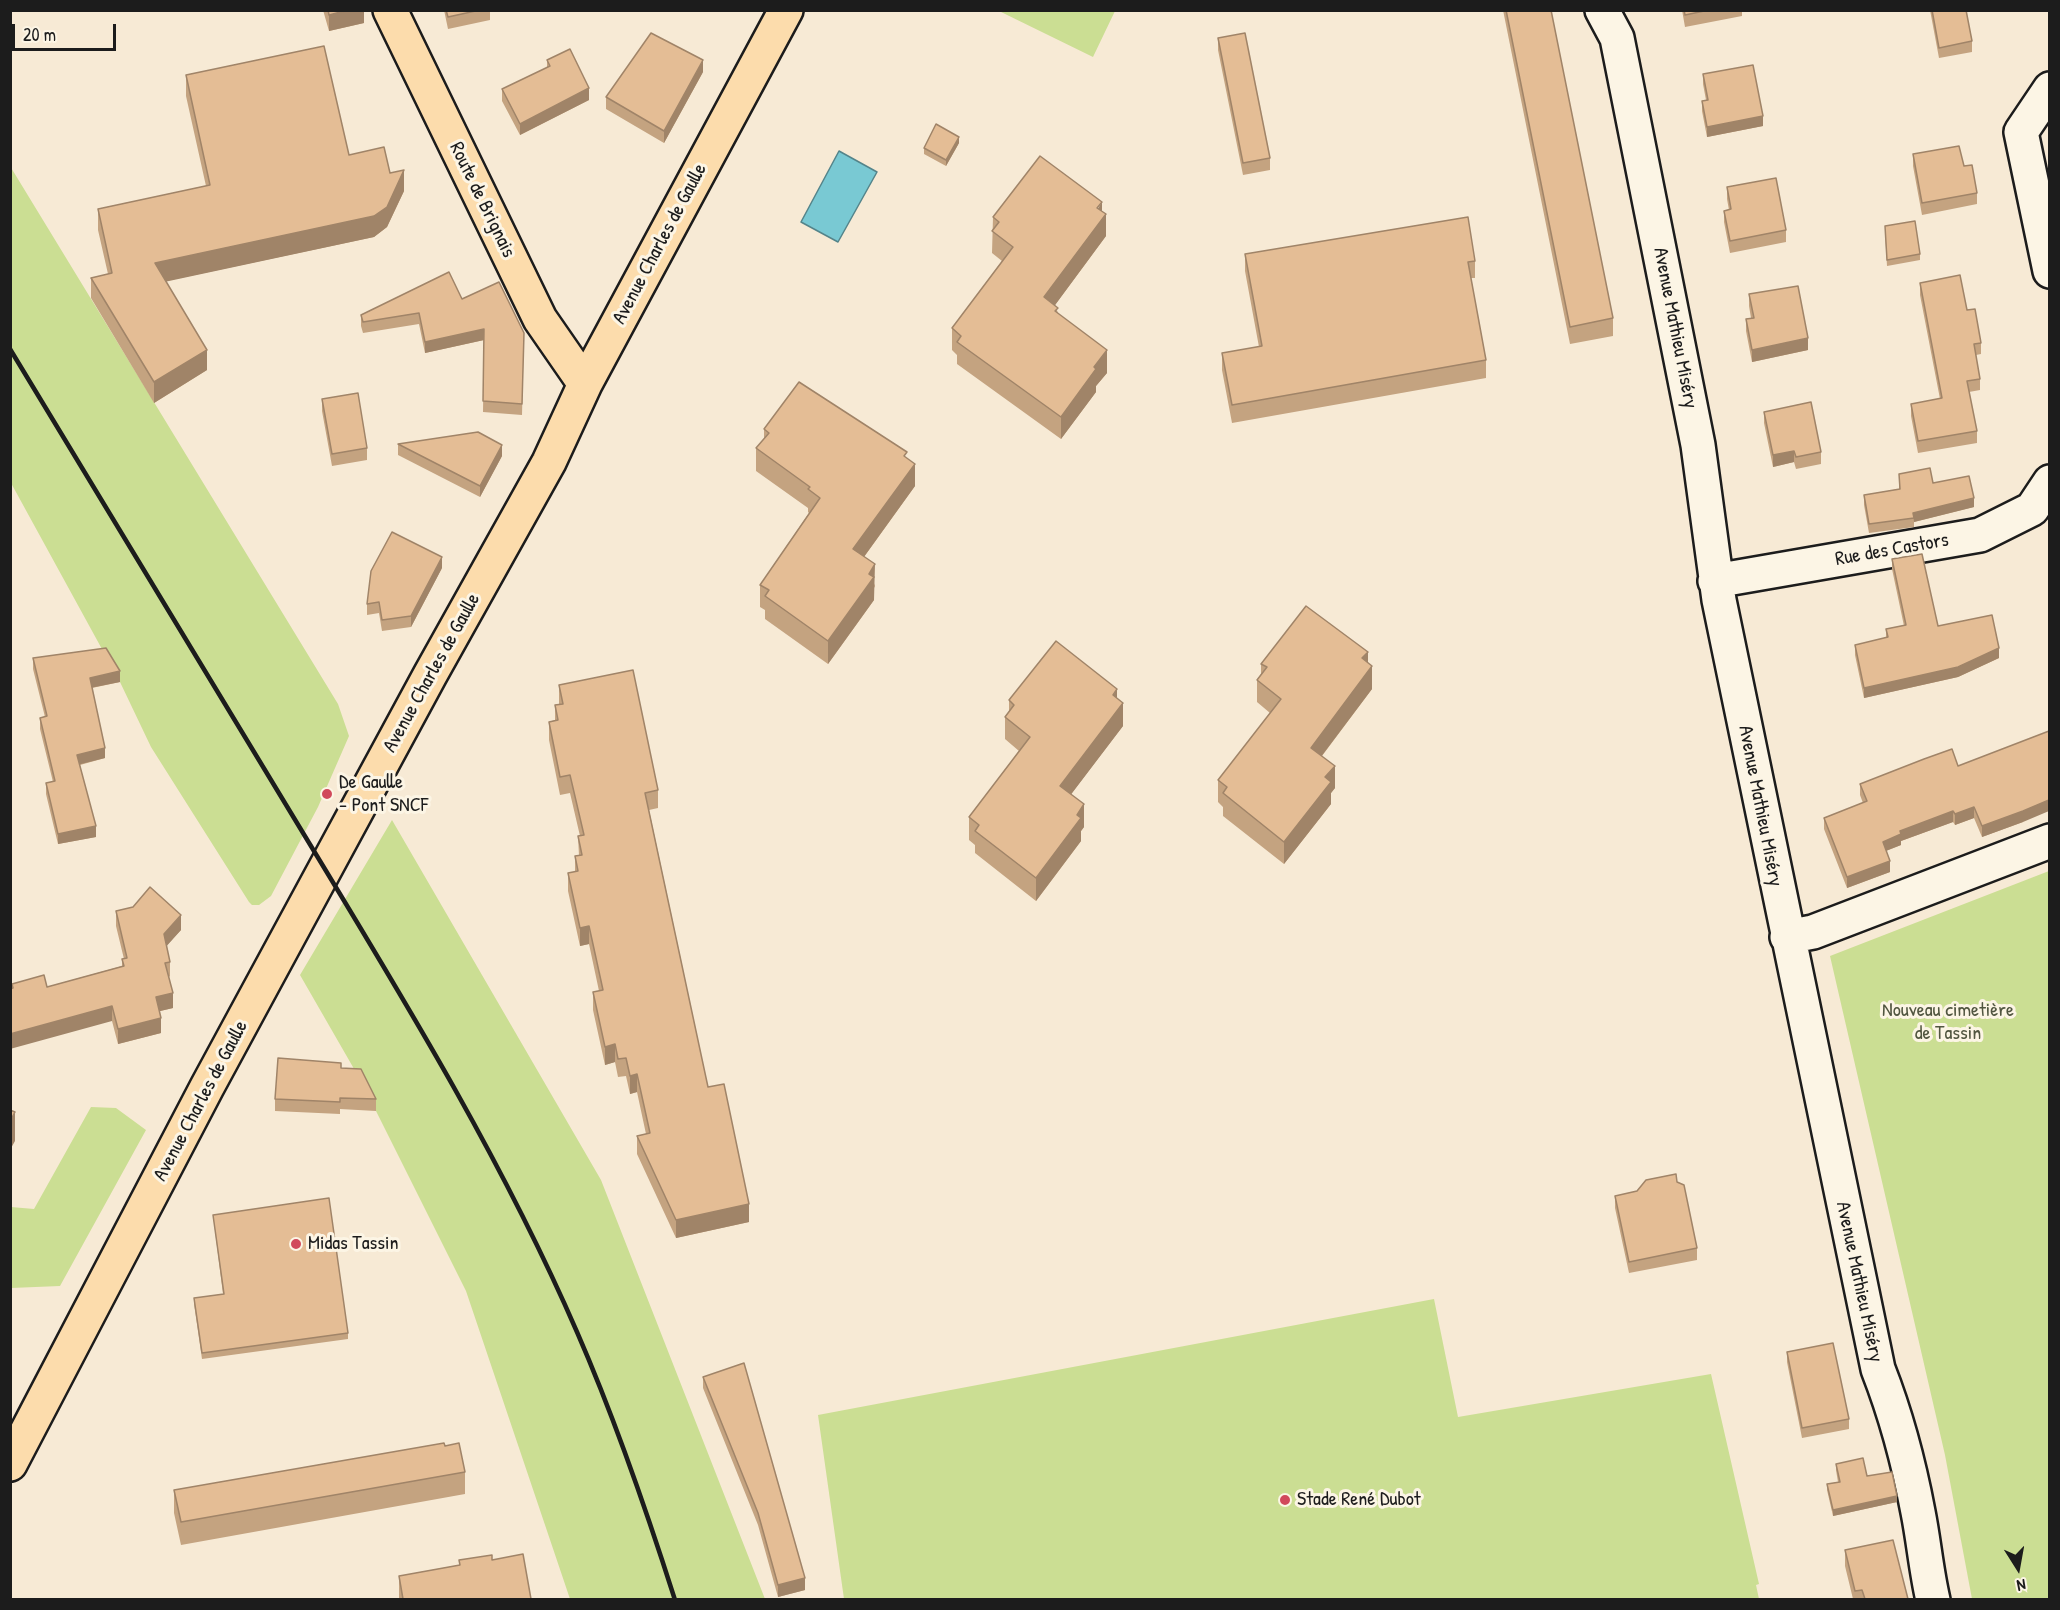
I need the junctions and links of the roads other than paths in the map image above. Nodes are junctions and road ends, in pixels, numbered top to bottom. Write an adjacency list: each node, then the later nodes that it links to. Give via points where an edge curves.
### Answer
1 (390, 10): 6 (main road, Route de Brignais, via 540,319)
2 (786, 10): 6 (main road, Avenue Charles de Gaulle)
3 (1602, 10): 8 (street, Avenue Mathieu Miséry, via 1617,38 1696,434)
4 (2049, 89): 5 (street, via 2020,132)
5 (2049, 271)
6 (585, 384): 11 (main road, Avenue Charles de Gaulle, via 549,462 212,1077)
7 (2049, 482): 8 (street, Rue des Castors, via 2032,509 1980,535)
8 (1715, 581): 10 (street, Avenue Mathieu Miséry)
9 (2049, 841): 10 (street, via 1813,932)
10 (1787, 937): 12 (street, Avenue Mathieu Miséry, via 1878,1369 1894,1412)
11 (10, 1464)
12 (1933, 1599)

